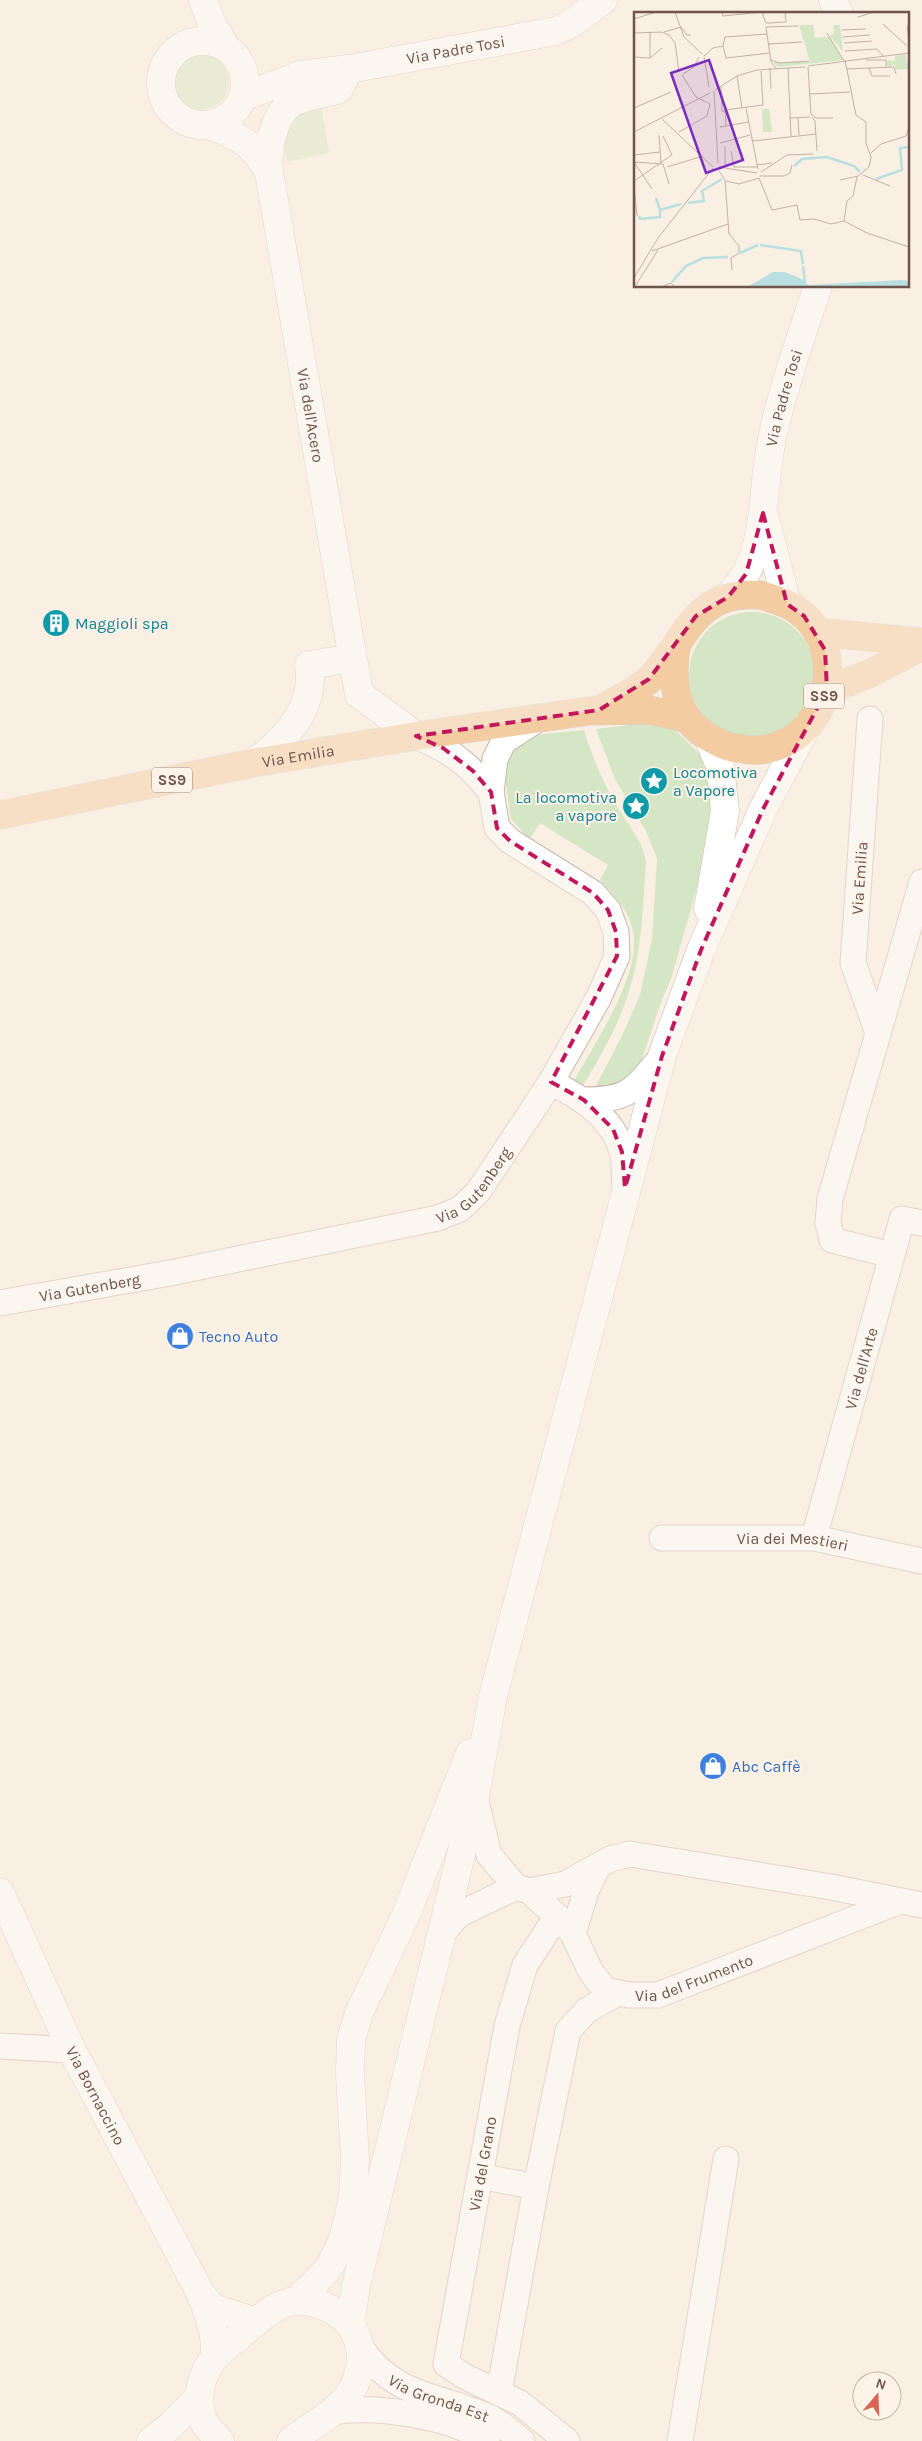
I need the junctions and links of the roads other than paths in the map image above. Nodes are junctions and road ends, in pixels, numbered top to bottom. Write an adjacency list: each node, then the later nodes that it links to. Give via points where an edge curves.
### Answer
1 (195, 0): 6 (main road)
2 (203, 0): 7 (main road, via 212,24)
3 (603, 0): 8 (main road, Via Padre Tosi, via 556,31)
4 (833, 0): 5 (main road)
5 (838, 12)
6 (185, 44): 7 (main road, Via Padre Tosi, via 205,40); 11 (main road, via 175,50 163,68 160,79 162,95 178,118)
7 (233, 55): 9 (main road, Via Padre Tosi); 10 (main road, via 245,75)
8 (349, 69): 9 (main road, Via Padre Tosi); 12 (main road, Via dell'Acero, via 339,89 296,100 283,113 273,130)
9 (300, 75): 10 (main road, Via Padre Tosi)
10 (242, 101): 11 (main road, Via Padre Tosi, via 232,114); 12 (main road, Via dell'Acero)
11 (210, 125): 12 (main road, Via dell'Acero, via 248,142)
12 (268, 164): 20 (main road, Via dell'Acero)
13 (817, 288): 14 (main road, Via Padre Tosi, via 771,441)
14 (763, 513): 15 (main road, Via Padre Tosi, via 746,574); 16 (main road, Via Padre Tosi)
15 (728, 597): 16 (main road, Via Emilia / SS9, via 758,595); 19 (main road, Via Emilia / SS9, via 696,616)
16 (788, 604): 17 (main road, Via Emilia / SS9)
17 (817, 632): 18 (main road, SS9); 21 (main road, Via Emilia / SS9, via 829,670)
18 (922, 644): 21 (main road, SS9, via 869,674)
19 (676, 648): 22 (main road, Via Emilia / SS9, via 649,679); 23 (main road, Via Emilia / SS9, via 672,672 677,697)
20 (352, 658): 27 (main road, Via dell'Acero, via 358,694); 29 (main road, via 309,665 312,681 309,698 276,746)
21 (827, 690): 26 (main road, Via Emilia / SS9, via 820,709)
22 (599, 710): 23 (main road, Via Emilia / SS9, via 650,710); 25 (main road, Via Emilia / SS9)
23 (688, 719): 28 (main road, Via Emilia / SS9)
24 (870, 719): 34 (street, Via Emilia, via 853,963)
25 (538, 720): 27 (main road, Via Emilia / SS9); 30 (street, Via Gutenberg, via 504,741 495,759)
26 (807, 726): 28 (main road, Via Emilia / SS9, via 786,742 760,750 732,748); 33 (main road, via 763,809)
27 (416, 736): 29 (main road, Via Emilia / SS9); 30 (street, via 463,760)
28 (708, 738): 33 (main road, via 720,766 725,811)
29 (253, 763): 31 (main road, Via Emilia / SS9)
30 (491, 792): 36 (street, Via Gutenberg, via 497,828 510,841 593,893 608,910 616,932 617,956 599,997)
31 (0, 815)
32 (922, 882): 34 (street)
33 (701, 950): 35 (main road)
34 (878, 1033): 40 (street, via 830,1199 828,1223 832,1240)
35 (662, 1056): 37 (street, via 627,1093 610,1100); 38 (main road)
36 (551, 1082): 37 (street); 41 (street, Via Gutenberg, via 478,1192 460,1209 438,1218 170,1273)
37 (584, 1100): 38 (street, via 613,1130 622,1152)
38 (625, 1188): 45 (main road)
39 (922, 1223): 40 (street, Via dell'Arte, via 902,1219)
40 (891, 1255): 43 (street, Via dell'Arte)
41 (0, 1303)
42 (662, 1538): 43 (street, Via dei Mestieri)
43 (814, 1538): 44 (street, Via dei Mestieri)
44 (922, 1560)
45 (492, 1696): 46 (main road); 61 (main road, via 405,1917 359,2013 352,2040 350,2075 355,2158 352,2198 342,2239 329,2268)
46 (475, 1797): 48 (street, Via del Frumento, via 489,1855); 53 (main road)
47 (598, 1866): 48 (street, Via del Frumento, via 565,1884); 50 (street, Via del Frumento, via 630,1854 655,1856); 52 (street, Via del Grano)
48 (523, 1889): 52 (street, Via del Frumento); 53 (street, Via del Frumento, via 458,1915)
49 (0, 1892): 56 (main road, Via Bornaccino)
50 (898, 1902): 51 (street, Via del Frumento); 54 (street, Via del Frumento, via 658,1995)
51 (922, 1905)
52 (565, 1925): 54 (street, Via del Frumento, via 605,1990); 58 (street, Via del Grano, via 524,1965 507,2026)
53 (439, 1938): 63 (main road, via 356,2286)
54 (618, 1993): 59 (street, via 587,2010 568,2031)
55 (0, 2046): 56 (street)
56 (72, 2050): 60 (main road, Via Bornaccino)
57 (726, 2159): 74 (street)
58 (480, 2176): 59 (street); 65 (street, Via del Grano, via 446,2364)
59 (536, 2187): 65 (street)
60 (201, 2294): 62 (main road, Via Bornaccino, via 213,2308); 64 (main road, Via Bornaccino, via 216,2342)
61 (297, 2301): 62 (main road, via 282,2305); 63 (main road, via 336,2312)
62 (256, 2322): 64 (main road)
63 (356, 2336): 67 (main road, via 358,2370 350,2393); 72 (street, Via Gronda Est, via 387,2378 411,2391 486,2415)
64 (215, 2357): 66 (main road, via 202,2380)
65 (499, 2393): 73 (street, Via del Grano, via 520,2404)
66 (199, 2397): 69 (main road); 70 (main road, via 202,2417)
67 (331, 2412): 68 (main road); 71 (street, Via Gronda Est, via 350,2409 422,2416 464,2427)
68 (301, 2437)
69 (151, 2441)
70 (220, 2441)
71 (487, 2441)
72 (522, 2441)
73 (567, 2441)
74 (680, 2441)

